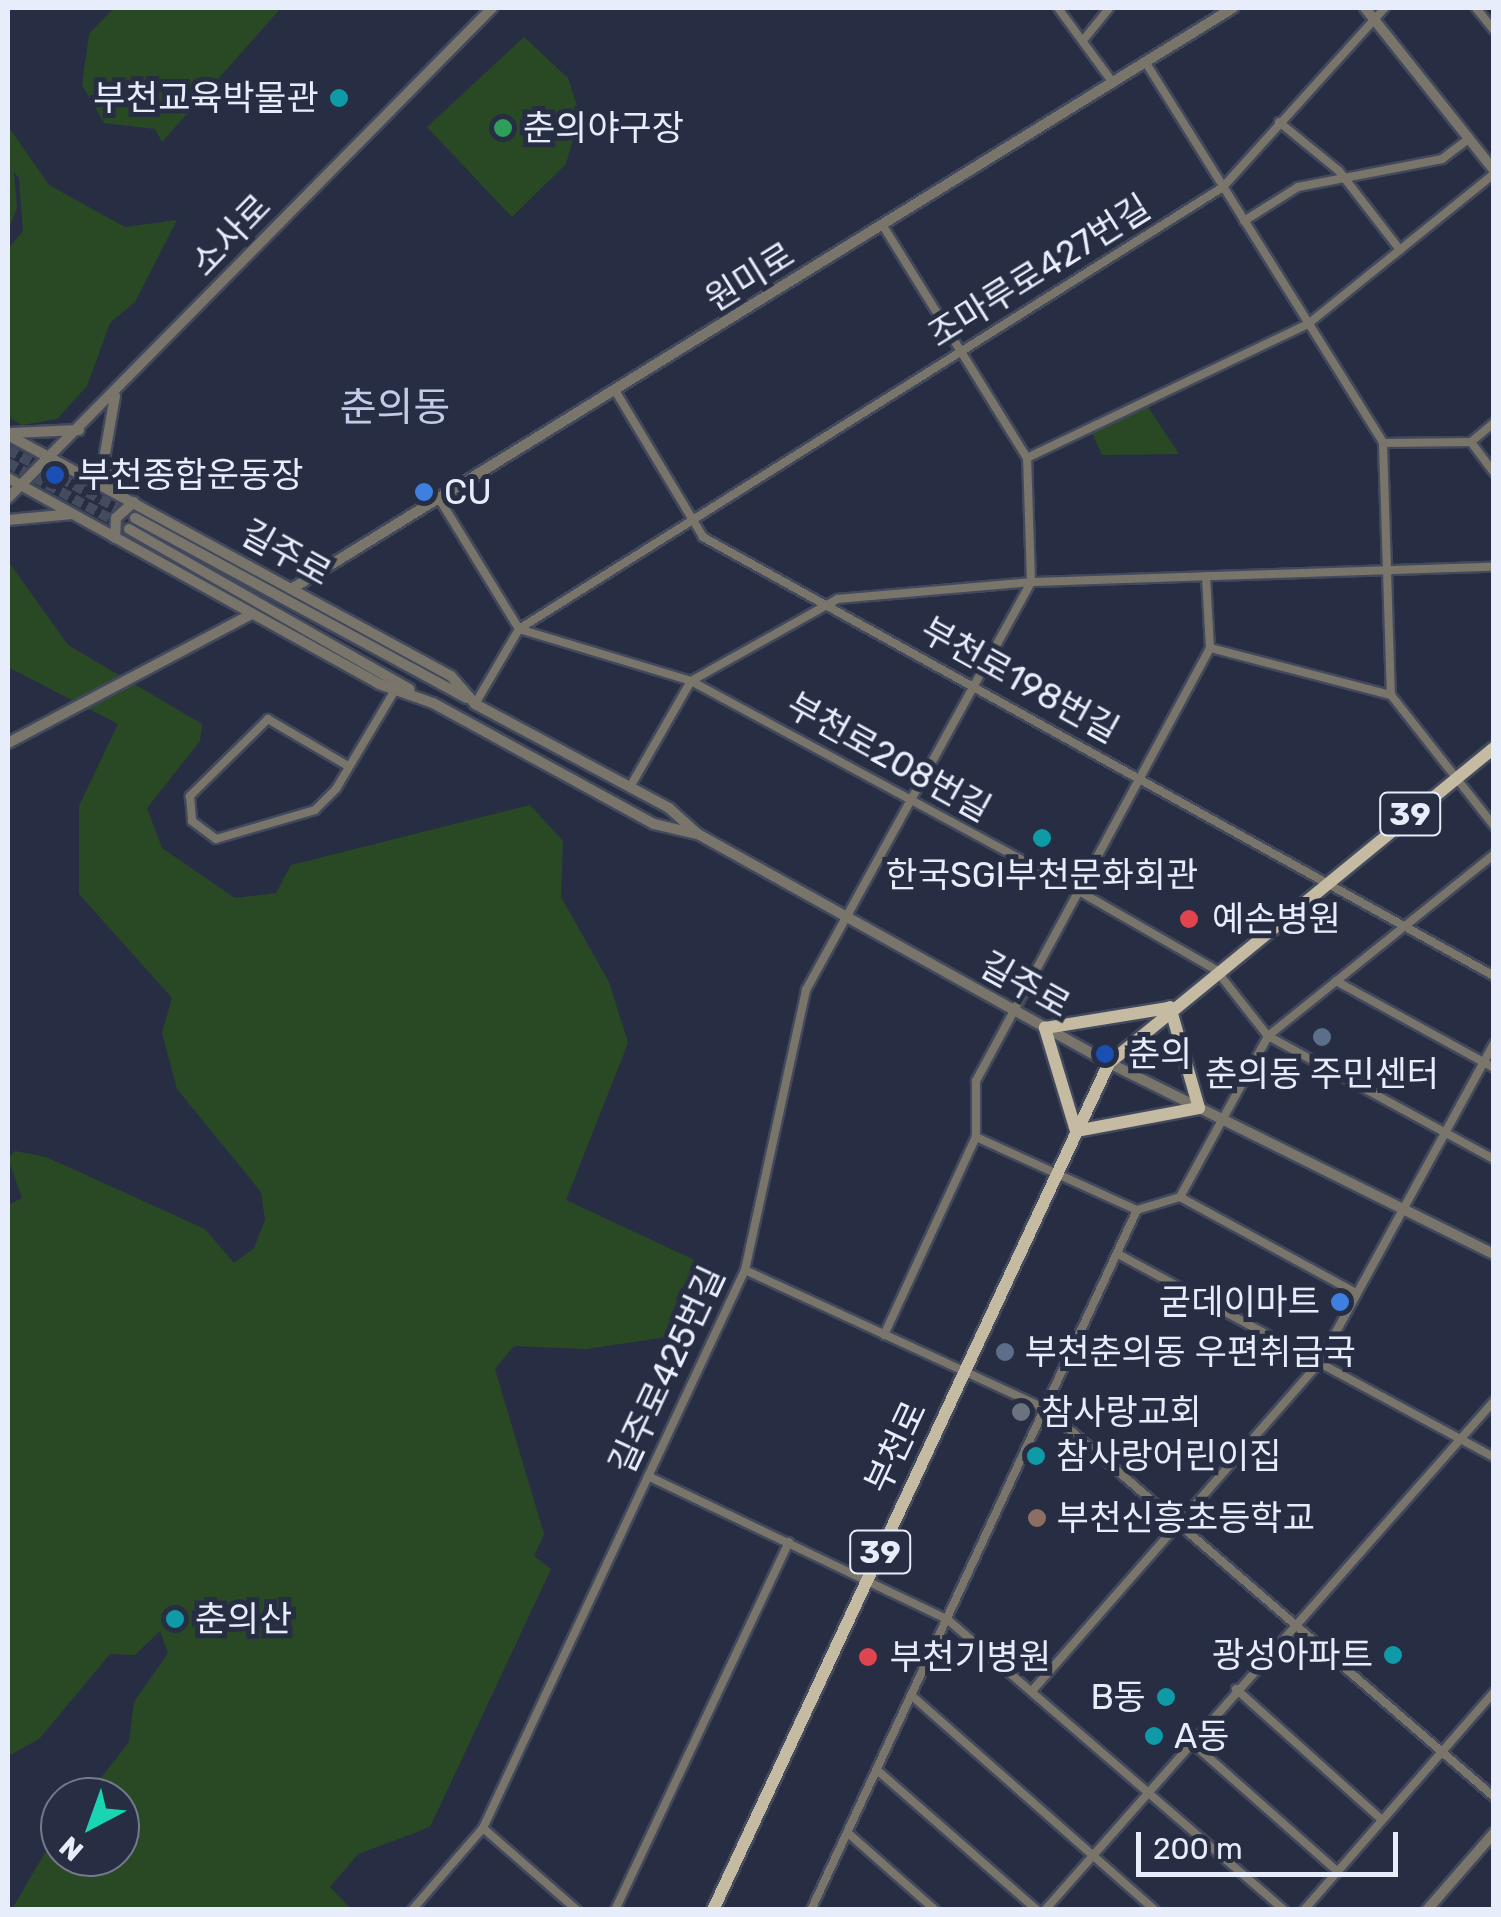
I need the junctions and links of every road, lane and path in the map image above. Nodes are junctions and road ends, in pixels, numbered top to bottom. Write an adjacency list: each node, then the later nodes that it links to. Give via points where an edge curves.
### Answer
1 (492, 8): 23 (street, 소사로)
2 (1058, 8): 9 (street)
3 (1109, 8): 9 (street)
4 (1234, 8): 10 (street, 원미로)
5 (1385, 8): 7 (street, 조마루로427번길)
6 (1476, 8): 8 (street)
7 (1369, 12): 12 (street, 조마루로427번길); 13 (street)
8 (1494, 30)
9 (1085, 38): 11 (street)
10 (1146, 63): 11 (street, 원미로); 16 (street)
11 (1113, 83): 18 (street, 원미로)
12 (1280, 122): 15 (street); 16 (street, 조마루로427번길)
13 (1470, 139): 14 (street); 15 (street, via 1442,159)
14 (1494, 172): 19 (street)
15 (1343, 176): 17 (street, via 1298,187); 19 (street)
16 (1223, 187): 17 (street); 21 (street, 조마루로427번길)
17 (1244, 221): 20 (street)
18 (883, 226): 21 (street); 22 (street, 원미로)
19 (1400, 250): 20 (street)
20 (1308, 324): 28 (street); 29 (street)
21 (963, 351): 29 (street); 41 (street, 조마루로427번길)
22 (616, 392): 36 (street, 원미로); 41 (street)
23 (116, 393): 25 (street, 소사로); 34 (street, via 104,459)
24 (1494, 423): 27 (street)
25 (80, 430): 26 (street); 30 (street, 소사로)
26 (8, 434): 30 (street, 길주로)
27 (1470, 442): 28 (street); 31 (street)
28 (1383, 443): 45 (street)
29 (1027, 458): 48 (street)
30 (51, 459): 33 (street, 소사로); 34 (street, 길주로)
31 (1494, 472)
32 (8, 478): 33 (street, 길주로)
33 (22, 486): 35 (street, 소사로); 38 (street, 길주로)
34 (120, 495): 37 (street, 길주로)
35 (8, 498)
36 (440, 500): 46 (street, 원미로); 53 (street)
37 (134, 502): 43 (street, via 116,518); 49 (street, 길주로)
38 (74, 514): 40 (street); 43 (street, 길주로)
39 (136, 518): 60 (street, 길주로)
40 (8, 520)
41 (692, 521): 51 (street, 부천로198번길, via 703,537); 53 (street, 조마루로427번길)
42 (128, 529): 59 (street, 길주로)
43 (114, 538): 52 (street, 길주로)
44 (1494, 567): 45 (street)
45 (1387, 570): 47 (street); 58 (street)
46 (317, 573): 49 (street, 원미로); 50 (street)
47 (1206, 576): 48 (street); 54 (street)
48 (1031, 582): 51 (street); 56 (street, 길주로425번길)
49 (293, 588): 50 (street, 길주로)
50 (316, 600): 60 (street, 길주로, via 451,676)
51 (826, 604): 55 (street); 56 (street, 부천로198번길)
52 (252, 614): 57 (street, 길주로); 61 (street)
53 (519, 628): 55 (street, 부천로208번길); 60 (street)
54 (1210, 648): 58 (street); 64 (street)
55 (691, 681): 67 (street); 69 (street, 부천로208번길)
56 (973, 686): 64 (street, 부천로198번길); 69 (street, 길주로425번길)
57 (396, 690): 59 (street, 길주로); 63 (street)
58 (1391, 696): 66 (street)
59 (433, 703): 68 (street, 길주로)
60 (475, 704): 65 (street, 길주로)
61 (8, 743)
62 (1494, 748): 66 (main road, 부천로 / 39)
63 (348, 766): 63 (street, via 326,802 297,818 216,839 192,821 190,796 268,719)
64 (1138, 776): 73 (street, 부천로198번길); 74 (street)
65 (612, 777): 67 (street, 길주로); 68 (street, via 618,792)
66 (1456, 778): 70 (street); 73 (main road, 부천로 / 39)
67 (630, 788): 71 (street, 길주로)
68 (601, 794): 71 (street, 길주로)
69 (909, 800): 74 (street, 부천로208번길); 75 (street, 길주로425번길)
70 (1494, 826)
71 (698, 834): 75 (street, 길주로)
72 (1494, 854): 76 (street)
73 (1327, 881): 76 (street, 부천로198번길); 77 (main road, 부천로 / 39)
74 (1077, 890): 77 (street, 부천로208번길); 81 (street)
75 (844, 916): 81 (street, 길주로); 100 (street, 길주로425번길, via 806,990)
76 (1405, 926): 78 (street, 부천로198번길); 79 (street)
77 (1216, 970): 80 (main road, 부천로 / 39); 83 (street)
78 (1494, 976)
79 (1336, 982): 83 (street); 86 (street)
80 (1170, 1007): 82 (main road); 85 (main road, 부천로 / 39); 88 (main road)
81 (1014, 1010): 82 (street, 길주로); 92 (street, via 976,1081)
82 (1045, 1028): 85 (street, 길주로); 90 (main road)
83 (1268, 1036): 89 (street); 91 (street)
84 (1494, 1044): 86 (street)
85 (1109, 1063): 88 (street, 길주로); 90 (main road, 부천로 / 39)
86 (1483, 1063): 87 (street); 91 (street)
87 (1494, 1068)
88 (1199, 1108): 89 (street, 길주로); 90 (main road)
89 (1220, 1118): 95 (street); 96 (street, 길주로)
90 (1076, 1131): 94 (main road, 부천로 / 39)
91 (1445, 1132): 93 (street); 96 (street)
92 (976, 1137): 94 (street); 102 (street)
93 (1494, 1158)
94 (1057, 1173): 97 (street); 104 (main road, 부천로 / 39)
95 (1180, 1197): 97 (street); 101 (street)
96 (1400, 1207): 99 (street, 길주로); 101 (street)
97 (1137, 1210): 98 (street)
98 (1118, 1254): 103 (street); 106 (street)
99 (1494, 1254)
100 (745, 1270): 102 (street); 109 (street, 길주로425번길)
101 (1356, 1293): 103 (street)
102 (884, 1335): 104 (street)
103 (1319, 1363): 107 (street); 110 (street)
104 (964, 1373): 106 (street); 112 (main road, 부천로 / 39)
105 (1494, 1401): 107 (street)
106 (1046, 1408): 110 (street); 113 (street)
107 (1459, 1439): 108 (street); 114 (street)
108 (1494, 1457)
109 (648, 1476): 111 (street); 125 (street, 길주로425번길)
110 (1178, 1523): 114 (street); 116 (street)
111 (789, 1542): 112 (street); 132 (street)
112 (868, 1578): 113 (street); 133 (main road, 부천로 / 39)
113 (948, 1619): 116 (street); 118 (street)
114 (1294, 1624): 115 (street); 120 (street)
115 (1236, 1689): 119 (street); 124 (street)
116 (1032, 1691): 122 (street)
117 (1494, 1692): 120 (street)
118 (912, 1695): 121 (street); 128 (street)
119 (1190, 1741): 122 (street); 129 (street)
120 (1441, 1752): 123 (street); 124 (street)
121 (877, 1770): 126 (street); 136 (street)
122 (1146, 1790): 128 (street); 138 (street)
123 (1494, 1797)
124 (1382, 1820): 129 (street)
125 (482, 1828): 130 (street, 길주로425번길); 131 (street)
126 (848, 1833): 134 (street); 135 (street)
127 (1494, 1834): 140 (street)
128 (1092, 1854): 136 (street); 137 (street)
129 (1337, 1871): 139 (street)
130 (412, 1910)
131 (576, 1910)
132 (614, 1910)
133 (712, 1910)
134 (811, 1910)
135 (935, 1910)
136 (1041, 1910)
137 (1155, 1910)
138 (1284, 1910)
139 (1304, 1910)
140 (1427, 1910)

